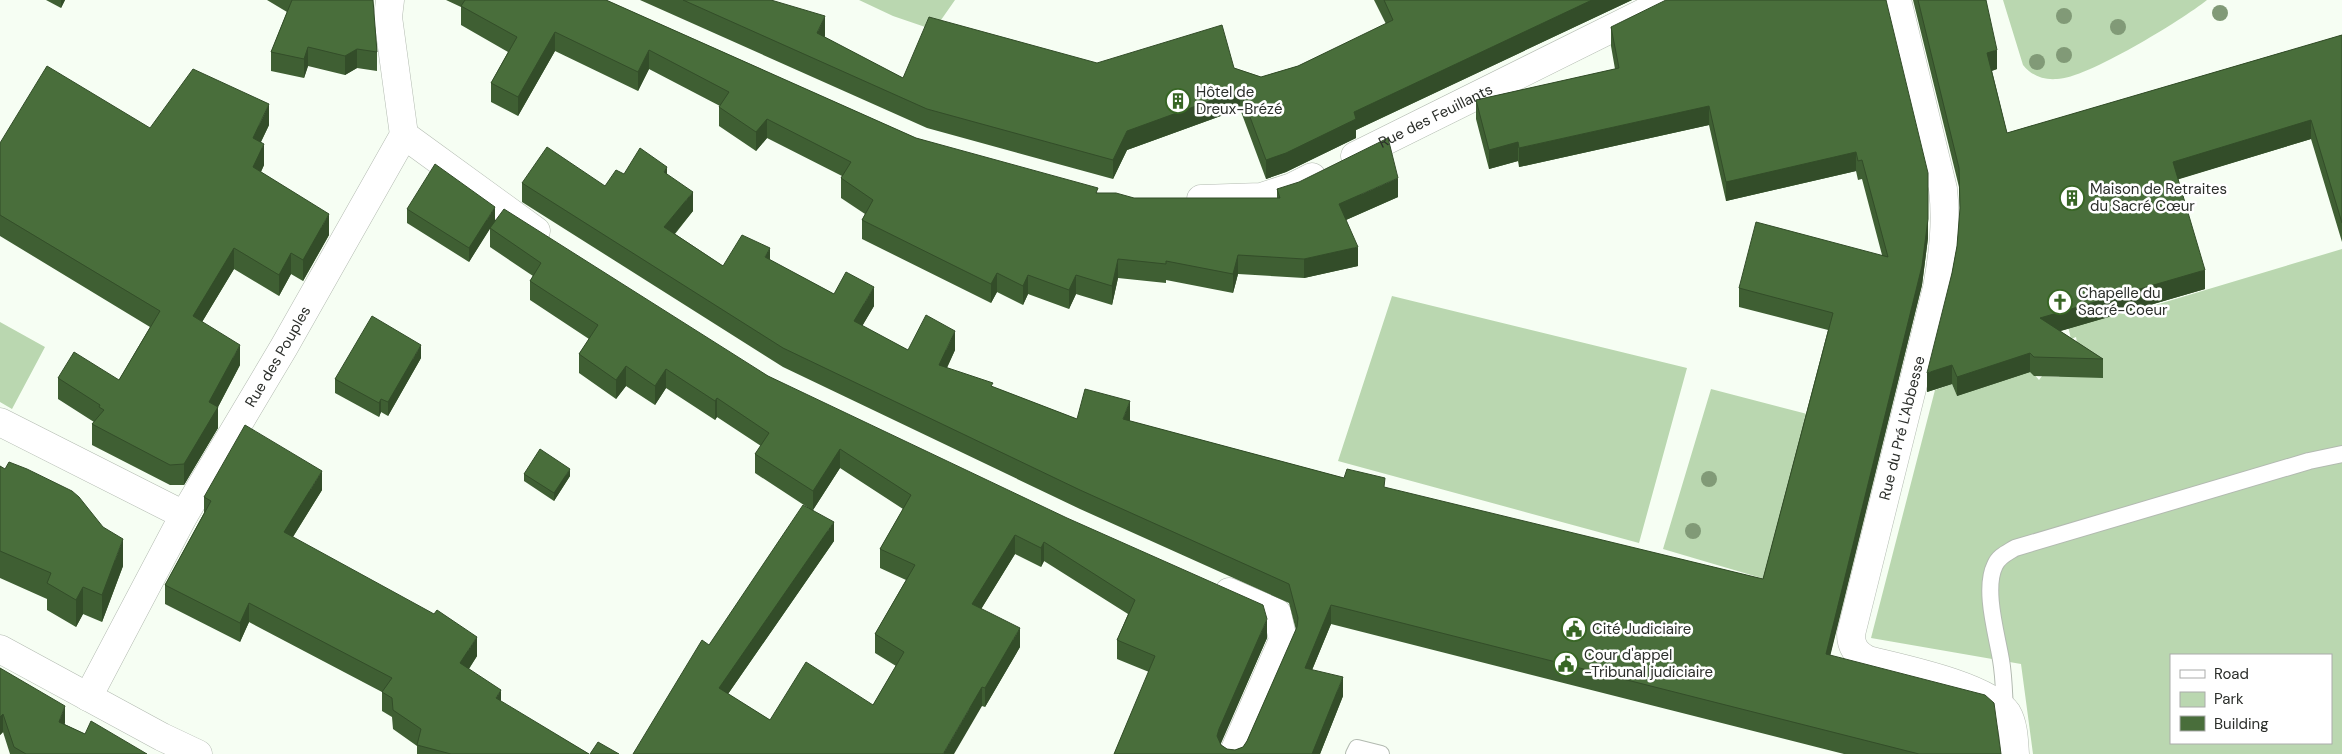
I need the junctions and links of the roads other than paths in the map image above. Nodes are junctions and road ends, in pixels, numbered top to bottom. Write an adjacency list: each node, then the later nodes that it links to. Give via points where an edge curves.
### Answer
1 (390, 0): 4 (street, via 388,17)
2 (1669, 0): 5 (street, Rue des Feuillants, via 1292,187 1261,197)
3 (1897, 0): 13 (street, Rue du Pré L'Abbesse, via 1943,189 1945,222 1937,288 1851,643 1856,652 1868,660 1971,689 1994,700)
4 (404, 135): 6 (street); 9 (street, Rue des Pouples)
5 (1173, 200)
6 (554, 242)
7 (0, 422): 9 (street)
8 (2342, 454): 13 (lane, via 2015,548 2002,556 1994,566 1991,586)
9 (184, 515): 12 (street, Rue des Pouples)
10 (1206, 581): 15 (street, via 1277,613 1283,640)
11 (0, 650): 12 (street)
12 (88, 697): 14 (street)
13 (2005, 711): 18 (street, via 2010,720)
14 (198, 754)
15 (1233, 754)
16 (1354, 754): 17 (lane, via 1357,748)
17 (1381, 754)
18 (2015, 754)

